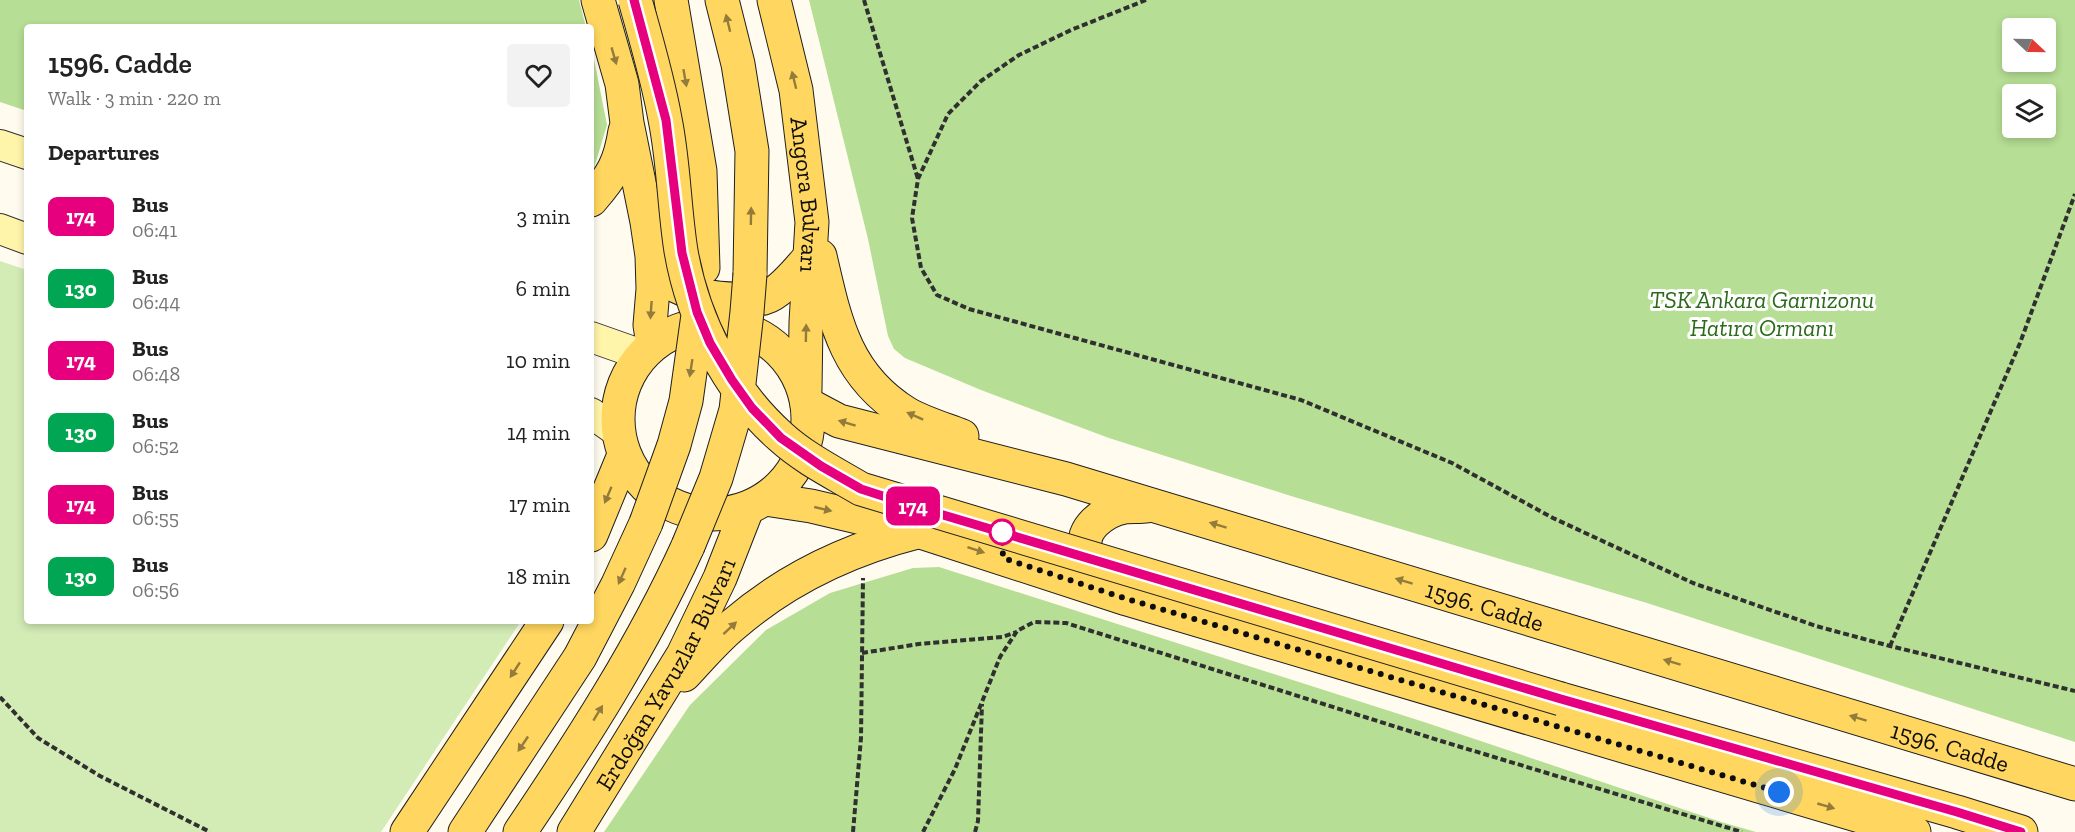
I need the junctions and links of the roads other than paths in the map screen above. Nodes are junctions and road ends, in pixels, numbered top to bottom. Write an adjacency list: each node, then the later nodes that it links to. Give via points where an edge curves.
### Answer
1 (598, 0): 6 (main road, one-way to 6, via 622,84)
2 (634, 0): 35 (main road, bridge, via 666,120 682,253 697,312 710,343 752,408 781,438 821,466 861,489 923,509)
3 (671, 0): 31 (main road, one-way to 31, bridge, via 700,171 703,268 686,401 646,523 618,584 580,657)
4 (722, 0): 25 (main road, Angora Bulvarı, one-way to 4, bridge, via 716,478 736,410 750,274 752,151 738,64)
5 (774, 0): 10 (main road, Angora Bulvarı, one-way to 5, via 796,90)
6 (627, 123): 9 (main road, via 621,157); 13 (main road)
7 (0, 146): 8 (main road)
8 (24, 153)
9 (594, 196)
10 (812, 222): 14 (main road, Angora Bulvarı); 20 (main road, one-way to 10, via 908,414 880,395 850,355 835,320)
11 (0, 230): 12 (main road)
12 (24, 238)
13 (651, 256): 14 (main road, via 666,279 680,288 732,299 765,298 786,284); 16 (main road, one-way to 16, via 653,289)
14 (809, 258): 17 (main road, Angora Bulvarı, one-way to 14)
15 (594, 338): 16 (main road)
16 (647, 350): 17 (main road, via 677,330 729,324 777,347 794,367); 19 (main road, via 630,372 622,391 618,411)
17 (806, 398): 20 (main road, 1596. Cadde, one-way to 17, via 839,421); 21 (main road, via 807,436 799,461 784,482)
18 (594, 416): 19 (main road)
19 (621, 443): 21 (main road, via 638,478 657,497 680,509 706,514 733,513); 23 (main road, one-way to 23)
20 (1066, 479): 22 (main road, 1596. Cadde)
21 (756, 504): 24 (main road, one-way to 24, via 811,506); 28 (main road, Erdoğan Yavuzlar Bulvarı, via 683,655)
22 (1155, 506): 26 (main road, via 1122,507 1086,530 1086,553); 29 (main road, 1596. Cadde, one-way to 22)
23 (594, 526)
24 (921, 532): 26 (main road, one-way to 26); 28 (main road, one-way to 24, via 731,627 778,590 861,549)
25 (688, 546): 32 (main road, Erdoğan Yavuzlar Bulvarı, one-way to 25, via 629,662)
26 (1127, 599): 34 (main road, one-way to 34)
27 (545, 624): 30 (main road, one-way to 30)
28 (646, 716): 33 (main road, Erdoğan Yavuzlar Bulvarı)
29 (2075, 784)
30 (407, 832)
31 (465, 832)
32 (520, 832)
33 (574, 832)
34 (1914, 832)
35 (2021, 832)

